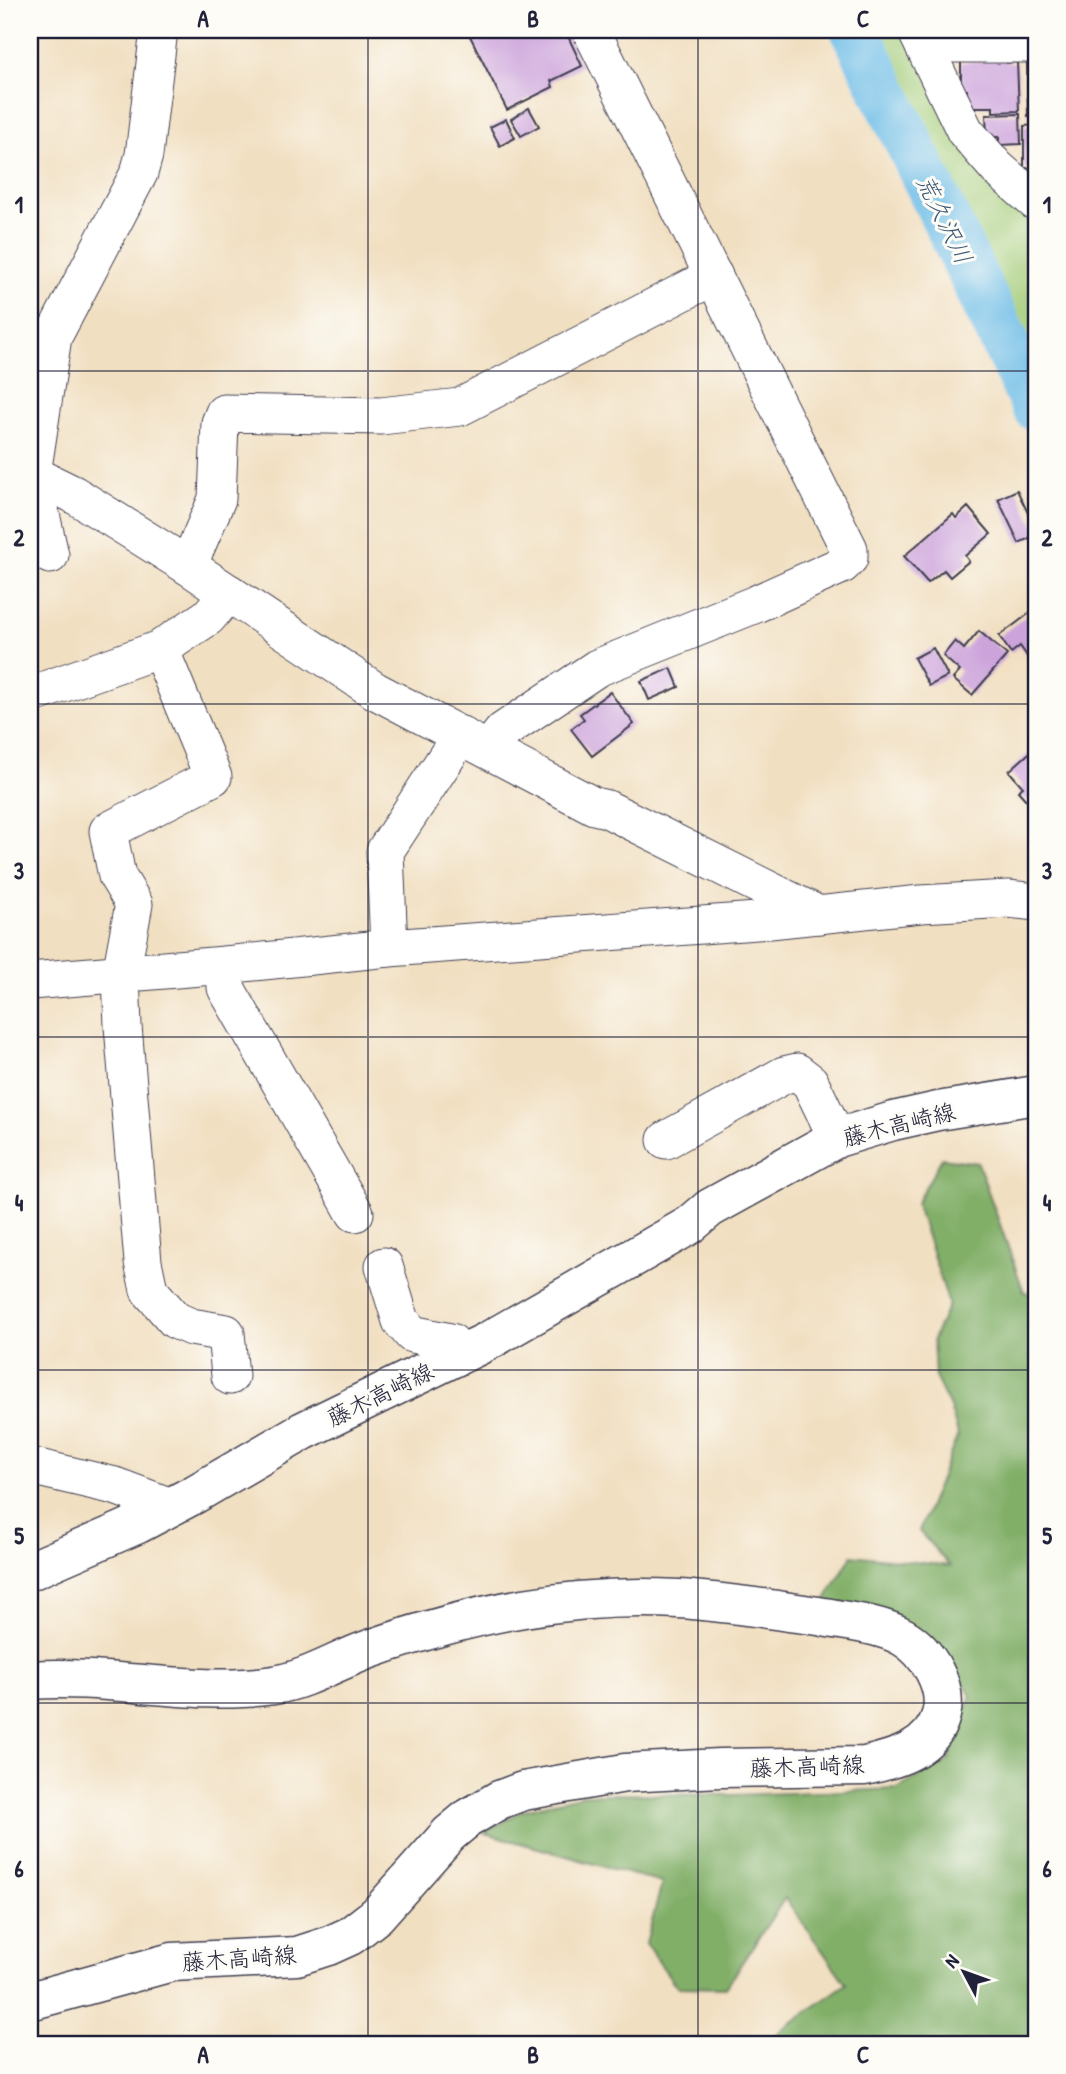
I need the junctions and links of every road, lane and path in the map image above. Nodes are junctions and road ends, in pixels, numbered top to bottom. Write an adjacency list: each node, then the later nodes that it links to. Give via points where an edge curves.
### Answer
1 (159, 30): 7 (street, via 144,155 129,194 53,337)
2 (591, 30): 6 (street)
3 (920, 39): 4 (street, via 946,44); 5 (street, via 965,131)
4 (1036, 44)
5 (1036, 202)
6 (715, 276): 9 (street, via 460,407 381,416 224,414 217,499); 13 (street, via 849,549 849,558 756,604 597,668 503,731)
7 (31, 473): 8 (street); 9 (street)
8 (50, 555)
9 (188, 566): 10 (street)
10 (229, 593): 11 (street, via 208,617); 13 (street, via 374,690)
11 (160, 649): 12 (street); 18 (street, via 213,777 108,831 117,876 134,904)
12 (39, 692)
13 (475, 742): 15 (street, via 594,806); 16 (street, via 385,851)
14 (1036, 902): 15 (street, via 921,904)
15 (819, 915): 16 (street)
16 (389, 947): 17 (street)
17 (225, 965): 18 (street); 23 (street, via 226,988)
18 (121, 974): 19 (street); 26 (street, via 135,1199 149,1290 175,1320 226,1332)
19 (30, 981)
20 (1036, 1095): 21 (main road, 藤木高崎線, via 937,1111)
21 (836, 1138): 22 (street, via 810,1082 797,1072 784,1074); 25 (main road, 藤木高崎線)
22 (666, 1140)
23 (355, 1213)
24 (384, 1266): 25 (street, via 401,1321 412,1334 451,1342)
25 (462, 1354): 28 (main road, 藤木高崎線, via 303,1431)
26 (230, 1376)
27 (30, 1466): 28 (street, via 115,1486)
28 (171, 1507): 29 (main road, 藤木高崎線)
29 (30, 1571)
30 (30, 1680): 31 (main road, 藤木高崎線, via 105,1680 191,1688 275,1685 368,1649 499,1612 547,1603 634,1597 743,1605 876,1627 901,1636 923,1654 938,1681 943,1707 939,1723 920,1746 865,1766 625,1773 523,1791 467,1819 377,1915 328,1946 297,1956 172,1962)
31 (30, 2001)

